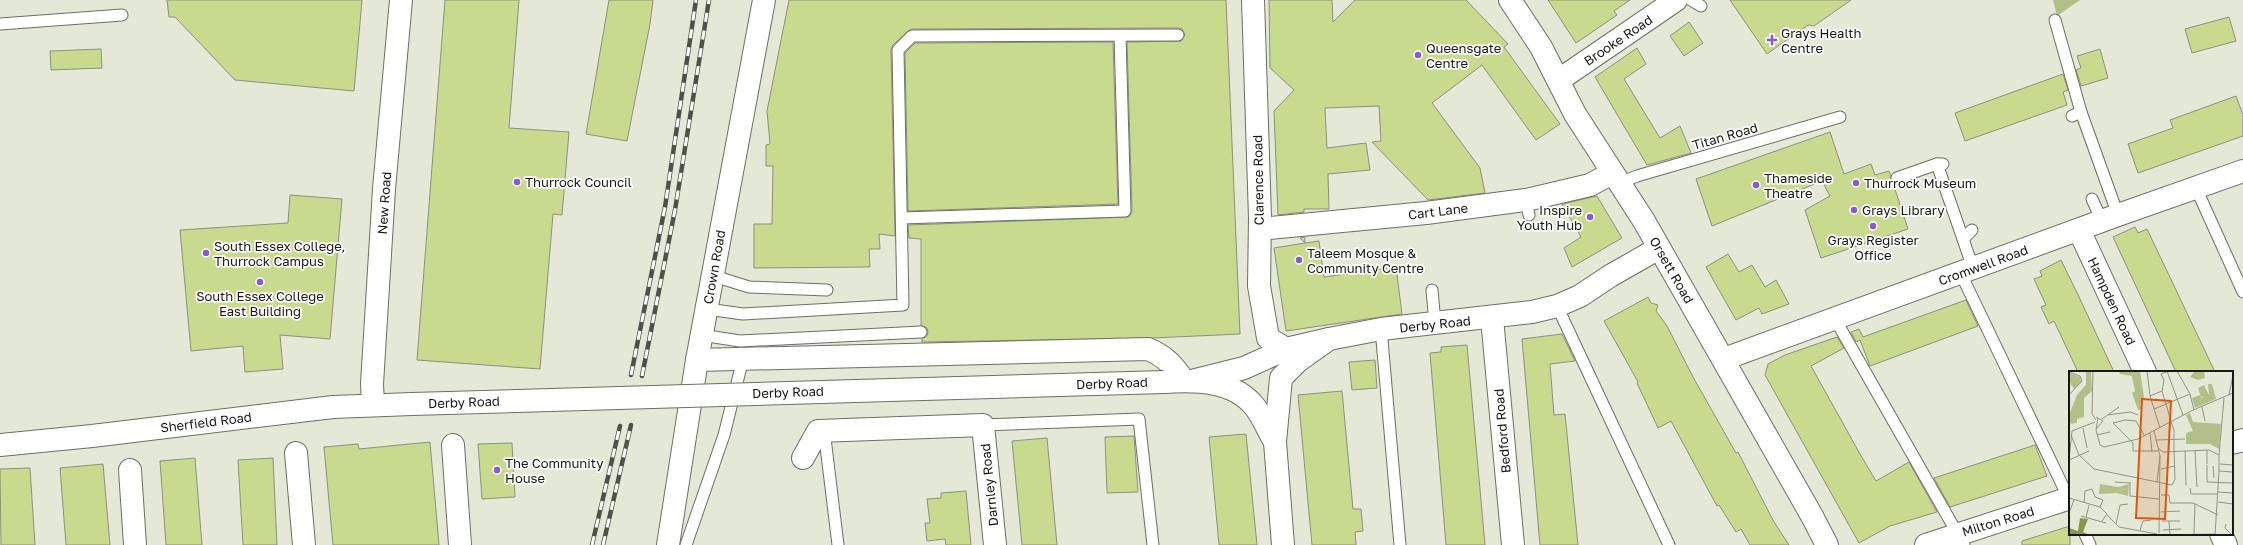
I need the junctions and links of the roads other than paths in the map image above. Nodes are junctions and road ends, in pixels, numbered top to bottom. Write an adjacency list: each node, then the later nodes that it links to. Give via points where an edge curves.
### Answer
1 (401, 0): 50 (street, New Road, via 384,189 372,384)
2 (754, 0): 16 (lane, via 734,108)
3 (764, 0): 16 (street, Crown Road)
4 (1253, 0): 24 (street, Clarence Road)
5 (1510, 0): 14 (street, Orsett Road)
6 (1676, 0): 14 (street, Brooke Road)
7 (1691, 0): 8 (lane)
8 (1701, 6)
9 (122, 15): 11 (lane)
10 (2055, 20): 23 (lane, via 2077,114)
11 (0, 24)
12 (1178, 34): 13 (lane)
13 (1120, 36): 22 (lane, via 912,36 898,50); 22 (lane, via 1125,211)
14 (1559, 80): 18 (street, Orsett Road, via 1575,114)
15 (1840, 117): 18 (lane, Titan Road, via 1637,176)
16 (739, 128): 30 (street, Crown Road)
17 (2243, 171): 20 (street, Cromwell Road)
18 (1616, 178): 24 (street, Cart Lane, via 1528,208 1426,213); 28 (street, Orsett Road)
19 (1897, 178): 27 (lane, via 1940,164)
20 (2196, 188): 23 (street, Cromwell Road); 33 (lane)
21 (2092, 199): 23 (lane)
22 (902, 218): 35 (lane, via 903,305 743,314)
23 (2110, 218): 26 (street, Cromwell Road)
24 (1260, 229): 43 (street, Clarence Road, via 1259,286 1268,338)
25 (1972, 230): 27 (lane)
26 (2079, 230): 29 (street, Cromwell Road); 47 (street, Hampden Road)
27 (1962, 239): 29 (lane)
28 (1659, 248): 34 (street, Derby Road, via 1580,296); 45 (street, Orsett Road)
29 (1967, 271): 37 (street, Cromwell Road); 61 (lane)
30 (714, 276): 31 (lane, via 749,287); 35 (street, Crown Road)
31 (827, 290)
32 (1432, 290): 38 (lane)
33 (2243, 292)
34 (1557, 306): 36 (street, Derby Road); 76 (lane)
35 (707, 309): 41 (street, Crown Road)
36 (1492, 318): 38 (street, Derby Road); 75 (street, Bedford Road)
37 (1835, 319): 45 (street, Cromwell Road); 65 (lane)
38 (1435, 323): 39 (street, Derby Road)
39 (1381, 329): 42 (street, Derby Road); 74 (lane)
40 (921, 332): 41 (lane, via 740,341)
41 (702, 335): 46 (street, Crown Road)
42 (1329, 339): 43 (street, Derby Road); 54 (street, via 1298,360 1281,378)
43 (1286, 349): 48 (street, Derby Road, via 1244,368)
44 (742, 359): 46 (street); 48 (street, via 1148,349 1174,365); 66 (lane, via 724,435)
45 (1724, 359): 77 (street, Orsett Road)
46 (697, 360): 66 (street, Crown Road)
47 (2145, 371)
48 (1180, 381): 49 (street, Derby Road, bridge); 54 (street, Derby Road, via 1227,386 1244,395 1256,407)
49 (412, 404): 50 (street, Sherfield Road)
50 (373, 405): 56 (street, Sherfield Road, via 325,408)
51 (983, 425): 52 (street, via 908,433); 71 (street, Darnley Road); 72 (lane, via 1139,419)
52 (824, 430): 59 (street, via 818,431); 70 (lane)
53 (2243, 440): 55 (street)
54 (1274, 442): 73 (street)
55 (2233, 443)
56 (0, 445)
57 (453, 445): 69 (street)
58 (296, 454): 68 (street)
59 (803, 458)
60 (130, 470): 67 (street)
61 (2069, 497)
62 (2069, 499): 65 (street, Milton Road)
63 (2085, 535): 79 (lane)
64 (2221, 535): 80 (street)
65 (1961, 539): 78 (street, Milton Road)
66 (674, 543)
67 (135, 545)
68 (304, 545)
69 (460, 545)
70 (838, 545)
71 (995, 545)
72 (1153, 545)
73 (1284, 545)
74 (1400, 545)
75 (1513, 545)
76 (1669, 545)
77 (1827, 545)
78 (1926, 545)
79 (2090, 545)
80 (2226, 545)

